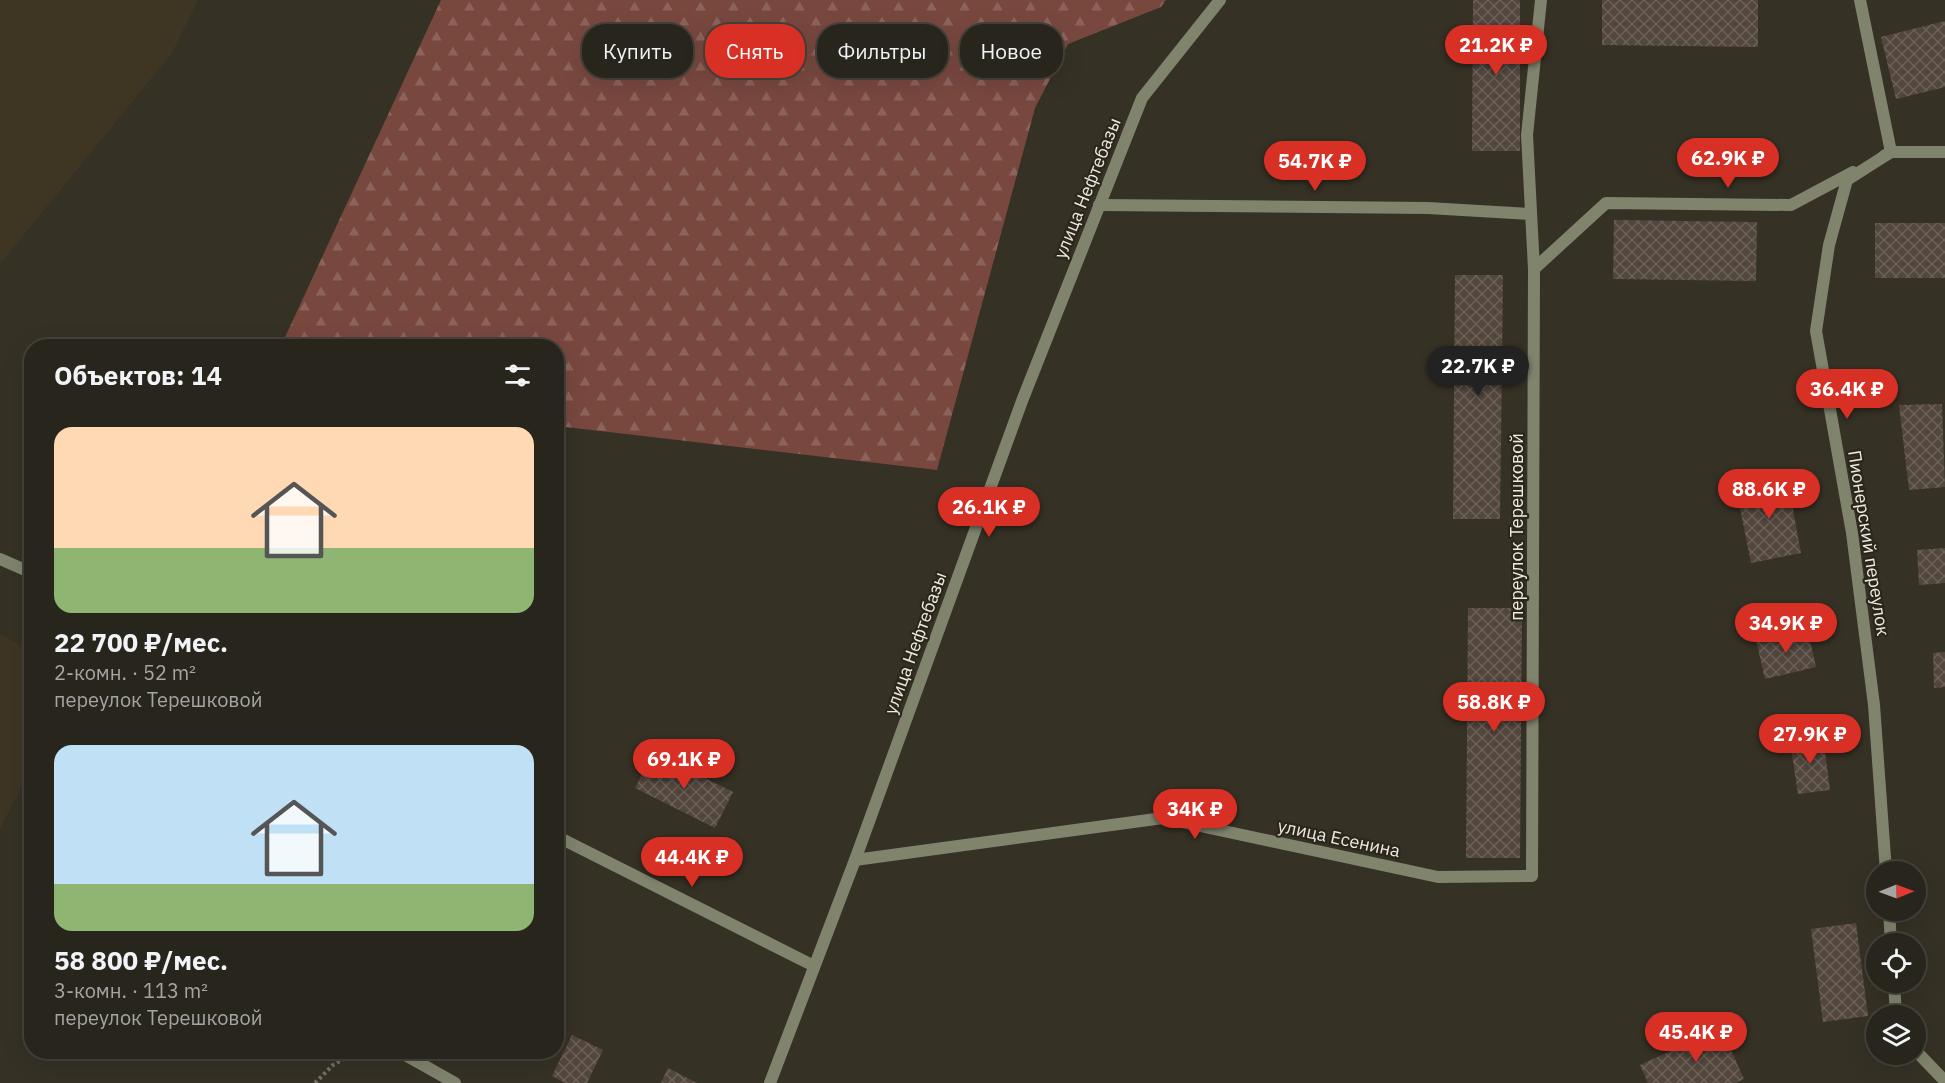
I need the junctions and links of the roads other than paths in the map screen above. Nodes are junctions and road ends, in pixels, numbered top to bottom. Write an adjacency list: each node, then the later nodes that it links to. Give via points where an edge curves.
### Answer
1 (1220, 0): 6 (street, улица Нефтебазы, via 1142,98)
2 (1541, 0): 7 (street, переулок Терешковой, via 1527,135)
3 (1860, 0): 4 (street)
4 (1891, 152): 5 (street); 8 (street, via 1791,205 1606,202); 13 (street, Пионерский переулок, via 1847,180 1829,245 1816,331 1854,544 1874,705)
5 (1945, 152)
6 (1099, 205): 7 (street, via 1428,208); 12 (street, улица Нефтебазы, via 1022,401)
7 (1531, 214): 8 (street, переулок Терешковой)
8 (1534, 269): 14 (street, переулок Терешковой)
9 (0, 559): 10 (street)
10 (24, 570)
11 (564, 840): 15 (street)
12 (855, 860): 14 (street, улица Есенина, via 1162,818 1438,878); 15 (street, улица Нефтебазы)
13 (1885, 861)
14 (1532, 876)
15 (814, 966): 20 (street, улица Нефтебазы)
16 (412, 1059): 19 (street)
17 (1926, 1063): 18 (street)
18 (1940, 1079)
19 (455, 1083)
20 (770, 1083)

